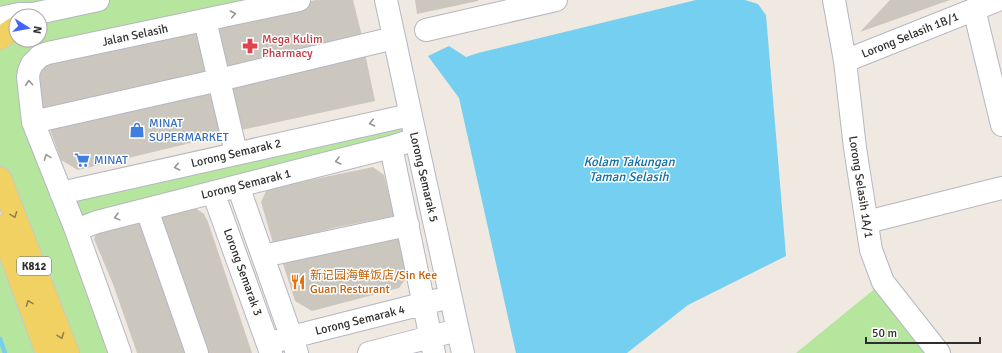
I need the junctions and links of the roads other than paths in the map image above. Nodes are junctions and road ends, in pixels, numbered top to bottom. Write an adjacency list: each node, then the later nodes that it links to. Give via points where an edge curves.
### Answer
1 (98, 0): 8 (street)
2 (299, 0): 9 (street, Jalan Selasih, one-way to 2)
3 (386, 0): 11 (street, Lorong Semarak 5)
4 (556, 0): 10 (street)
5 (834, 0): 12 (street, Lorong Selasih 1A/1)
6 (998, 0): 7 (street, Lorong Selasih 1B/1)
7 (974, 9): 12 (street, Lorong Selasih 1B/1); 16 (street)
8 (48, 15)
9 (205, 20): 13 (street); 15 (street, Jalan Selasih, one-way to 9, via 28,77 32,64 40,56)
10 (426, 30)
11 (394, 38): 13 (street); 14 (street, Lorong Semarak 5)
12 (845, 61): 26 (street, Lorong Selasih 1A/1)
13 (219, 80): 15 (street); 19 (street)
14 (410, 115): 17 (street, Lorong Semarak 5); 19 (street, Lorong Semarak 2, one-way to 19)
15 (33, 122): 24 (street, one-way to 15)
16 (1002, 125)
17 (416, 139): 18 (street, Lorong Semarak 1); 31 (street, Lorong Semarak 5)
18 (391, 147): 21 (street, Lorong Semarak 1, one-way to 21); 27 (street)
19 (236, 153): 24 (street, Lorong Semarak 2, one-way to 24)
20 (0, 178): 38 (main road, K812, one-way to 38)
21 (238, 186): 23 (street, Lorong Semarak 1); 30 (street)
22 (1002, 188): 26 (street)
23 (213, 192): 25 (street, Lorong Semarak 1); 36 (street, Lorong Semarak 3)
24 (61, 193): 29 (street)
25 (146, 210): 29 (street, Lorong Semarak 1, one-way to 29, via 96,222); 40 (street)
26 (867, 222): 43 (street, Lorong Selasih 1A/1, via 871,250 883,282)
27 (408, 224): 30 (street); 32 (street)
28 (0, 226): 37 (main road, K812, one-way to 28)
29 (76, 230): 39 (street)
30 (263, 256): 34 (street)
31 (451, 296): 32 (street, Lorong Semarak 4); 33 (street, Lorong Semarak 5)
32 (424, 303): 34 (street, Lorong Semarak 4); 35 (street)
33 (459, 330): 35 (street); 42 (street, Lorong Semarak 5)
34 (295, 345): 36 (street, Lorong Semarak 4)
35 (432, 345): 41 (street)
36 (270, 348)
37 (47, 353)
38 (68, 353)
39 (120, 353)
40 (197, 353)
41 (369, 353)
42 (463, 353)
43 (939, 353)

